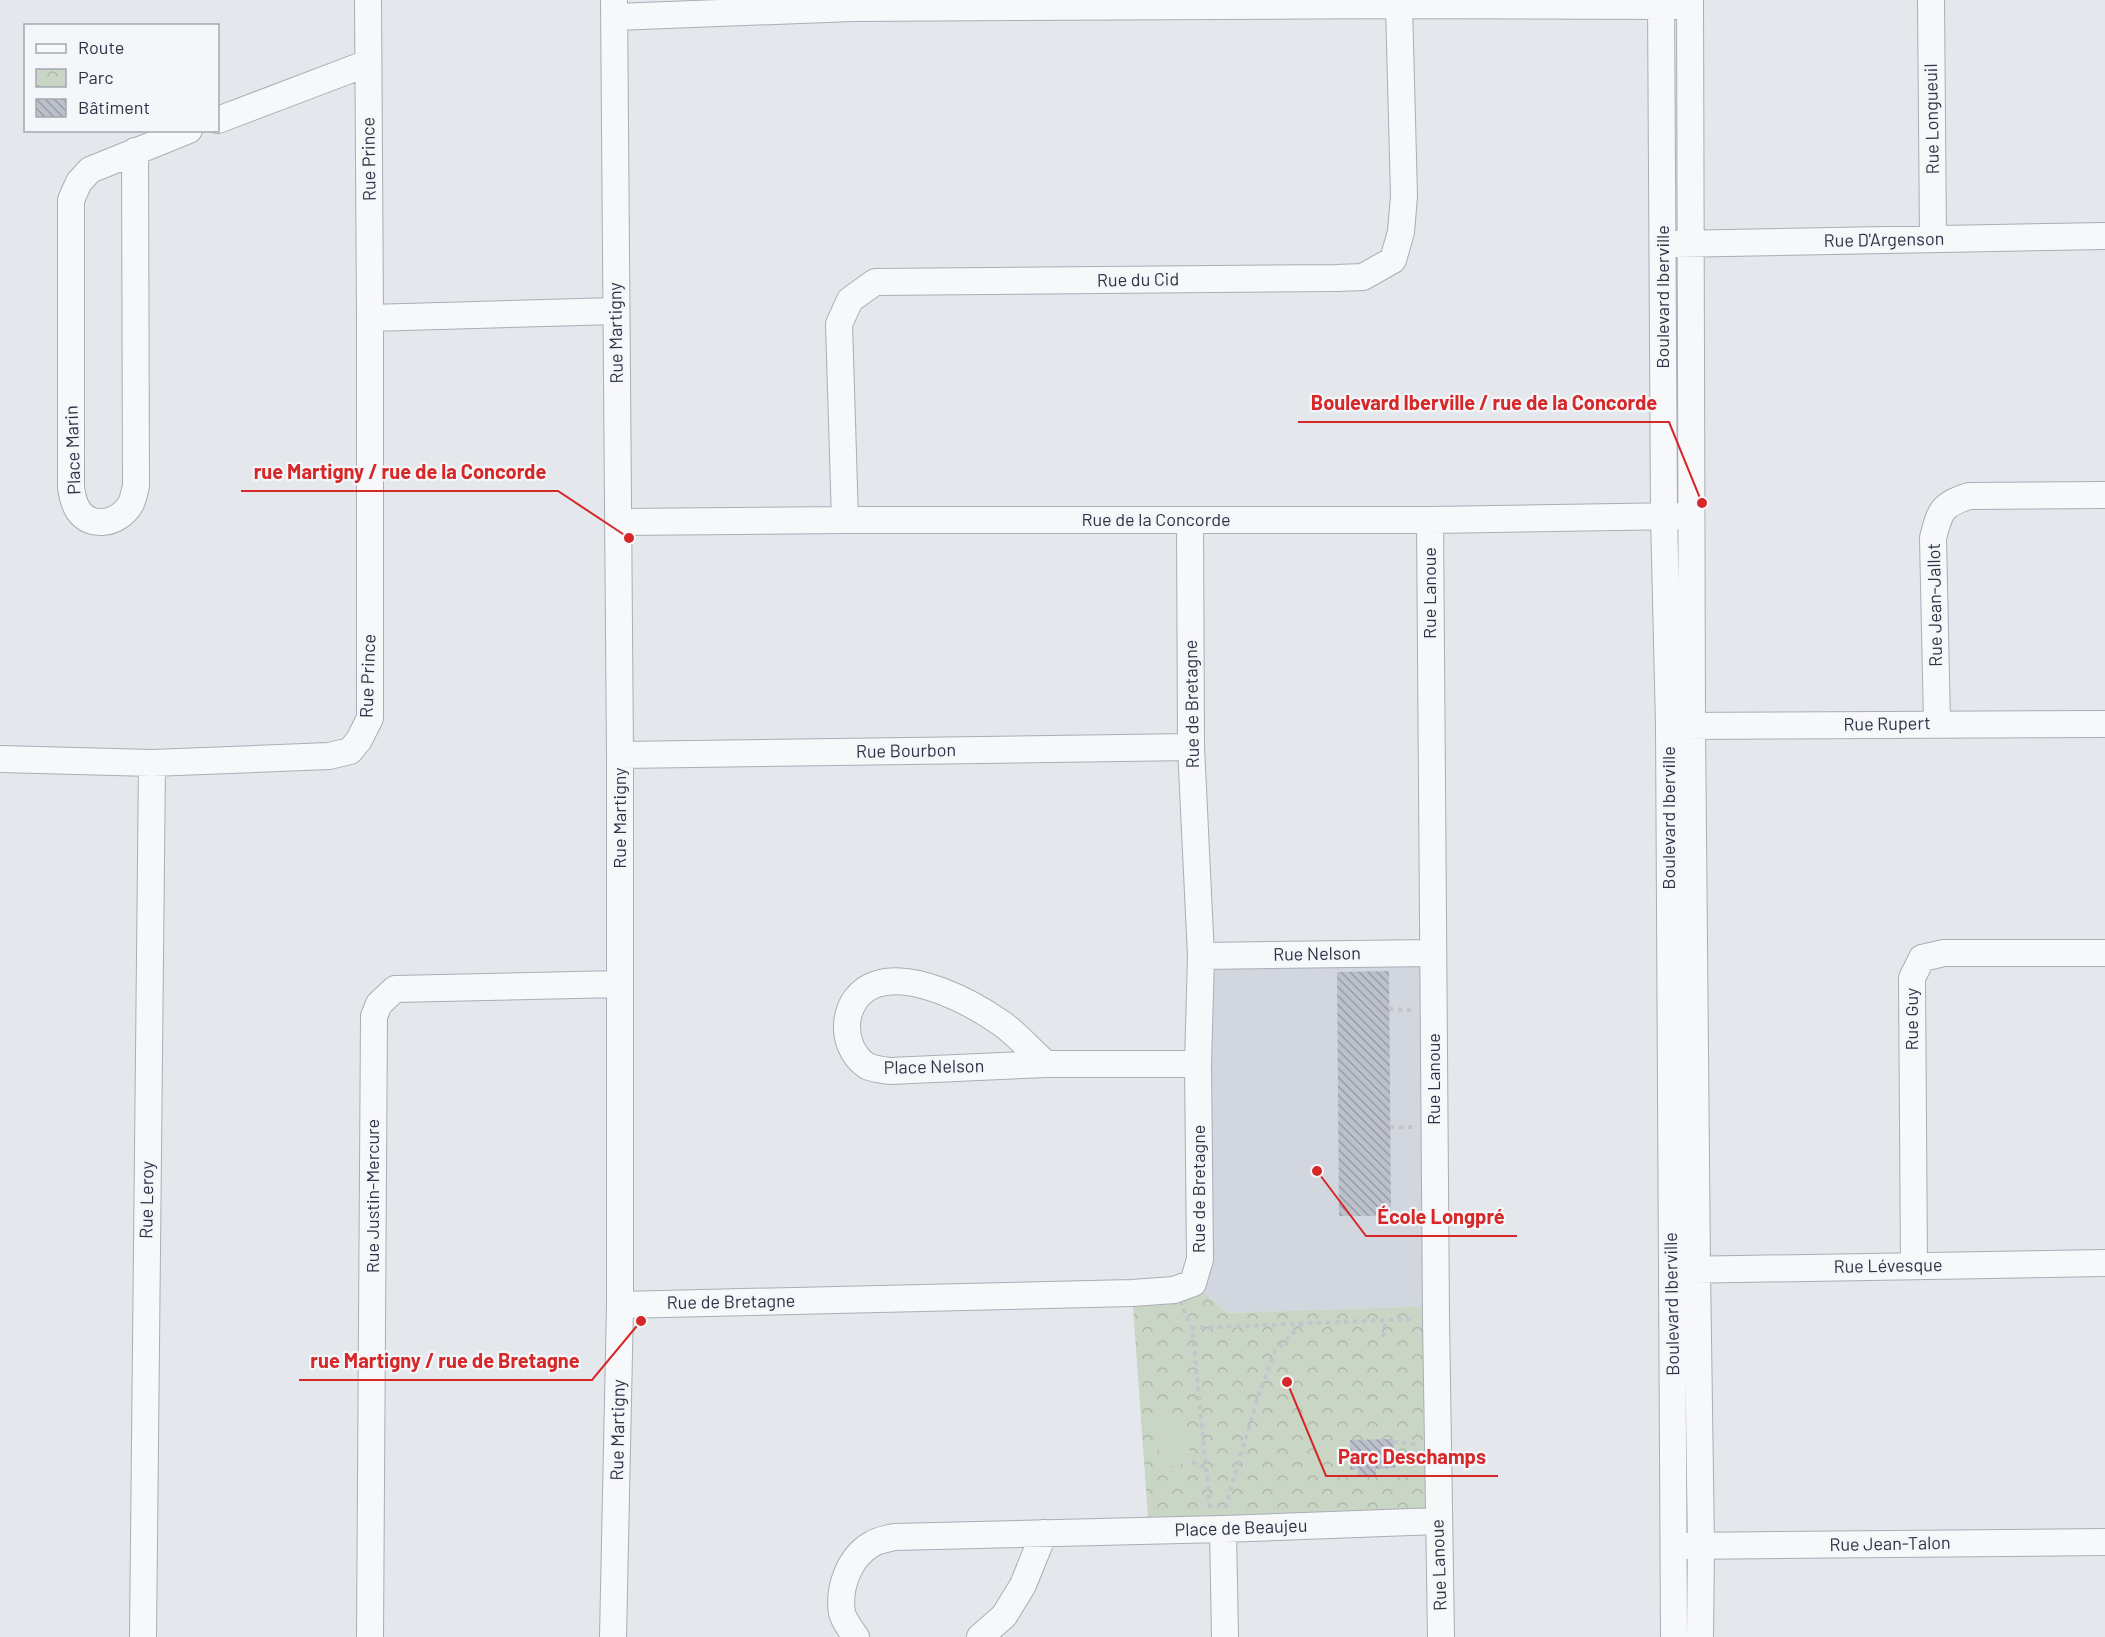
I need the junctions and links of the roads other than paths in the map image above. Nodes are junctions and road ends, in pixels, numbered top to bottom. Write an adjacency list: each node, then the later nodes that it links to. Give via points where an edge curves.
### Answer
1 (368, 0): 9 (street, Rue Prince)
2 (1931, 0): 14 (street, Rue Longueuil)
3 (1320, 3): 6 (street); 7 (street)
4 (1661, 3): 5 (street); 7 (street); 16 (street, Boulevard Iberville)
5 (1690, 3): 15 (street, Boulevard Iberville)
6 (852, 4): 8 (street)
7 (1400, 5): 22 (street, Rue du Cid, via 1404,196 1401,232 1393,260 1363,277 875,282 850,300 839,324)
8 (614, 8): 17 (street, Rue Martigny)
9 (368, 63): 10 (street); 18 (street, Rue Prince)
10 (219, 120)
11 (184, 132): 12 (street, Place Marin)
12 (135, 151): 12 (street, Place Marin, via 90,170 71,200 71,487 79,512 92,521 107,522 122,515 132,503 136,486)
13 (2105, 237): 14 (street, Rue D'Argenson)
14 (1933, 239): 15 (street, Rue D'Argenson)
15 (1691, 243): 16 (street, Rue D'Argenson); 21 (street, Boulevard Iberville)
16 (1663, 245): 20 (street, Boulevard Iberville)
17 (615, 310): 18 (street); 25 (street, Rue Martigny)
18 (370, 318): 32 (street, Rue Prince, via 369,718 359,740 350,751 329,756)
19 (2105, 495): 26 (street, Rue Jean-Jallot, via 1969,496 1950,502 1939,515 1933,538)
20 (1664, 515): 21 (street, Rue de la Concorde); 24 (street, Rue de la Concorde); 28 (street, Boulevard Iberville)
21 (1692, 517): 28 (street, Boulevard Iberville)
22 (845, 520): 23 (street, Rue de la Concorde); 25 (street, Rue de la Concorde)
23 (1190, 520): 24 (street, Rue de la Concorde); 29 (street, Rue de Bretagne)
24 (1430, 520): 33 (street, Rue Lanoue)
25 (620, 522): 30 (street, Rue Martigny)
26 (1937, 723): 27 (street, Rue Rupert); 28 (street, Rue Rupert)
27 (2105, 723)
28 (1680, 726): 41 (street, Boulevard Iberville); 42 (street, Boulevard Iberville)
29 (1191, 747): 30 (street, Rue Bourbon); 35 (street, Rue de Bretagne)
30 (620, 755): 36 (street, Rue Martigny)
31 (0, 759): 32 (street, Rue Prince)
32 (152, 763): 50 (street, Rue Leroy)
33 (1433, 953): 35 (street, Rue Nelson); 45 (street, Rue Lanoue)
34 (2105, 953): 40 (street, Rue Guy, via 1944,953 1922,958 1912,978)
35 (1201, 956): 38 (street, Rue de Bretagne)
36 (620, 984): 43 (street, Rue Martigny); 51 (street, Rue Justin-Mercure, via 395,989 379,1004 374,1016)
37 (1046, 1064): 37 (street, Place Nelson, via 890,1071 868,1066 856,1053 848,1037 847,1019 852,1002 876,984 929,986 1002,1024); 38 (street, Place Nelson)
38 (1198, 1064): 43 (street, Rue de Bretagne, via 1200,1259 1193,1283 1174,1290 1132,1293)
39 (2105, 1263): 40 (street, Rue Lévesque)
40 (1914, 1266): 41 (street, Rue Lévesque)
41 (1697, 1269): 42 (street, Rue Lévesque); 48 (street, Boulevard Iberville)
42 (1671, 1271): 49 (street, Boulevard Iberville)
43 (620, 1305): 52 (street, Rue Martigny)
44 (1219, 1518): 45 (street, Place de Beaujeu); 46 (street, Place de Beaujeu); 55 (street)
45 (1438, 1521): 56 (street, Rue Lanoue)
46 (1044, 1533): 53 (street, Place de Beaujeu, via 894,1537 873,1543 848,1569 842,1593 842,1615); 54 (street, via 1023,1585 1004,1616)
47 (2105, 1542): 48 (street, Rue Jean-Talon)
48 (1701, 1546): 49 (street, Rue Jean-Talon); 58 (street, Boulevard Iberville)
49 (1674, 1547): 57 (street, Boulevard Iberville)
50 (143, 1637)
51 (370, 1637)
52 (614, 1637)
53 (856, 1637)
54 (980, 1637)
55 (1225, 1637)
56 (1441, 1637)
57 (1674, 1637)
58 (1700, 1637)

